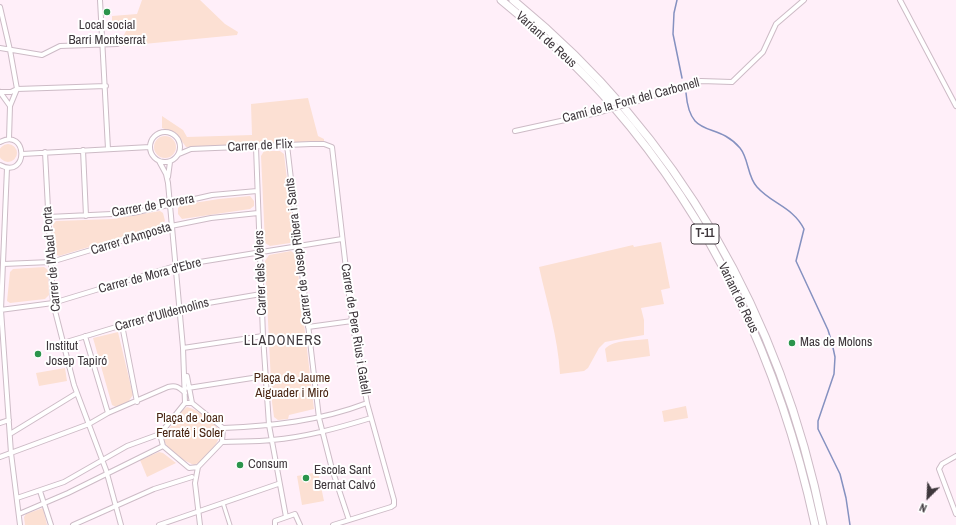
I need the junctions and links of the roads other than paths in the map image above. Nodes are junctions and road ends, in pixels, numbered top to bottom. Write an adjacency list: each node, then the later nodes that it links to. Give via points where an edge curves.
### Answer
1 (100, 0): 7 (street)
2 (501, 0): 112 (highway, Variant de Reus / T-11, via 577,68 612,105 650,152 705,233 746,311 766,358 796,450)
3 (513, 0): 113 (highway, Variant de Reus / T-11, via 582,61 619,101 661,152 711,228 734,269 773,354 800,434)
4 (804, 0): 16 (street, Camí de la Font del Carbonell, bridge, via 776,24 763,52 732,82 701,81 597,113)
5 (900, 0): 15 (street)
6 (0, 7): 10 (street)
7 (103, 44): 8 (street); 10 (street, via 60,46 42,56); 11 (street)
8 (117, 44)
9 (0, 48): 10 (street)
10 (10, 50): 12 (street)
11 (106, 86): 12 (street); 24 (street)
12 (17, 88): 13 (street, via 11,92); 14 (street)
13 (0, 92): 14 (street)
14 (10, 106): 17 (street)
15 (956, 106)
16 (515, 131)
17 (9, 139): 18 (street); 28 (street, via 19,144)
18 (0, 142)
19 (180, 145): 22 (street, via 176,136 164,132 154,137); 25 (street, Carrer de Flix); 29 (street)
20 (287, 145): 21 (street, Carrer de Flix); 23 (street, Carrer de Flix); 42 (street, Carrer de Josep Ribera i Sants)
21 (329, 145): 41 (street, Carrer de Pere Rius i Gatell, via 333,152)
22 (150, 147): 24 (street); 30 (street, via 153,156)
23 (256, 147): 25 (street, Carrer de Flix); 35 (street, Carrer dels Velers)
24 (108, 149): 26 (street)
25 (191, 149): 29 (street, Carrer de Flix)
26 (83, 150): 27 (street); 38 (street)
27 (45, 152): 28 (street); 39 (street, Carrer de l'Abad Porta)
28 (22, 154): 33 (street, via 18,164)
29 (179, 154): 31 (street)
30 (159, 161): 31 (street); 34 (street)
31 (170, 162): 34 (street)
32 (0, 165): 33 (street)
33 (6, 168): 45 (street)
34 (168, 184): 36 (street)
35 (257, 191): 36 (street, Carrer de Porrera, via 212,195); 37 (street, Carrer dels Velers)
36 (169, 204): 38 (street, Carrer de Porrera, via 133,212); 40 (street)
37 (258, 213): 40 (street, Carrer d'Amposta, via 211,218); 43 (street, Carrer dels Velers)
38 (86, 216): 39 (street, Carrer de Porrera)
39 (48, 217): 44 (street, Carrer de l'Abad Porta)
40 (171, 226): 44 (street, Carrer d'Amposta); 46 (street)
41 (342, 239): 42 (street, Carrer de Mora d'Ebre); 51 (street, Carrer de Pere Rius i Gatell)
42 (299, 246): 43 (street, Carrer de Mora d'Ebre); 53 (street, Carrer de Josep Ribera i Sants)
43 (260, 252): 46 (street, Carrer de Mora d'Ebre); 47 (street, Carrer dels Velers)
44 (51, 262): 45 (street, Carrer d'Amposta); 48 (street, Carrer de l'Abad Porta)
45 (3, 264): 50 (street)
46 (175, 266): 48 (street, Carrer de Mora d'Ebre); 49 (street)
47 (262, 294): 49 (street, Carrer d'Ulldemolins); 55 (street, Carrer dels Velers)
48 (53, 303): 50 (street, Carrer de Mora d'Ebre); 56 (street, Carrer de l'Abad Porta)
49 (179, 308): 52 (street, Carrer d'Ulldemolins); 57 (street)
50 (1, 310): 70 (street)
51 (352, 321): 53 (street); 65 (street, Carrer de Pere Rius i Gatell)
52 (122, 325): 54 (street, Carrer d'Ulldemolins); 63 (street)
53 (308, 327): 68 (street, Carrer de Josep Ribera i Sants)
54 (86, 336): 56 (street, Carrer d'Ulldemolins); 67 (street)
55 (263, 336): 57 (street); 59 (street, Carrer dels Velers)
56 (63, 343): 61 (street, Carrer de l'Abad Porta)
57 (183, 348): 58 (street)
58 (184, 364): 60 (street); 62 (street)
59 (265, 376): 60 (street); 73 (street, Carrer dels Velers)
60 (188, 388): 64 (street)
61 (76, 393): 72 (street, Carrer de l'Abad Porta); 76 (street)
62 (185, 393): 63 (street, via 174,386); 66 (street)
63 (137, 402): 67 (street)
64 (192, 403): 66 (street); 74 (street)
65 (367, 403): 68 (street); 69 (street, Carrer de Pere Rius i Gatell)
66 (185, 404): 77 (street)
67 (108, 413): 72 (street)
68 (319, 417): 73 (street); 75 (street, Carrer de Josep Ribera i Sants)
69 (371, 418): 75 (street); 100 (street, Carrer de Pere Rius i Gatell, via 394,505)
70 (9, 420): 71 (street); 76 (street)
71 (0, 423)
72 (89, 424): 81 (street); 84 (street, Carrer de l'Abad Porta)
73 (269, 425): 74 (street); 78 (street, Carrer dels Velers)
74 (223, 428): 79 (street)
75 (322, 432): 78 (street); 100 (street, Carrer de Josep Ribera i Sants)
76 (10, 434): 81 (street)
77 (160, 434): 80 (street); 84 (street, via 127,446)
78 (271, 440): 79 (street); 90 (street, Carrer dels Velers)
79 (222, 442): 85 (street)
80 (163, 446): 86 (street); 87 (street)
81 (12, 453): 83 (street); 92 (street)
82 (956, 456): 98 (street, via 942,464 939,469)
83 (0, 457)
84 (103, 460): 87 (street, Carrer de l'Abad Porta); 91 (street, via 64,482)
85 (198, 467): 86 (street); 89 (street)
86 (189, 468): 88 (street)
87 (107, 473): 93 (street); 95 (street, Carrer de l'Abad Porta)
88 (192, 477): 89 (street); 95 (street, via 154,489)
89 (195, 483): 96 (street)
90 (278, 484): 94 (street); 99 (street, Carrer dels Velers)
91 (40, 491): 92 (street); 93 (street)
92 (17, 498): 97 (street)
93 (45, 503): 97 (street); 103 (street)
94 (223, 503): 96 (street); 108 (street)
95 (116, 506): 104 (street); 105 (street, Carrer de l'Abad Porta)
96 (198, 511): 101 (street); 107 (street)
97 (19, 514): 102 (street)
98 (956, 514)
99 (286, 517): 109 (street, via 275,521); 110 (street, via 295,514)
100 (349, 520): 111 (street)
101 (165, 524): 106 (street)
102 (20, 525)
103 (51, 525)
104 (73, 525)
105 (121, 525)
106 (159, 525)
107 (200, 525)
108 (230, 525)
109 (275, 525)
110 (300, 525)
111 (333, 525)
112 (815, 525)
113 (823, 525)

